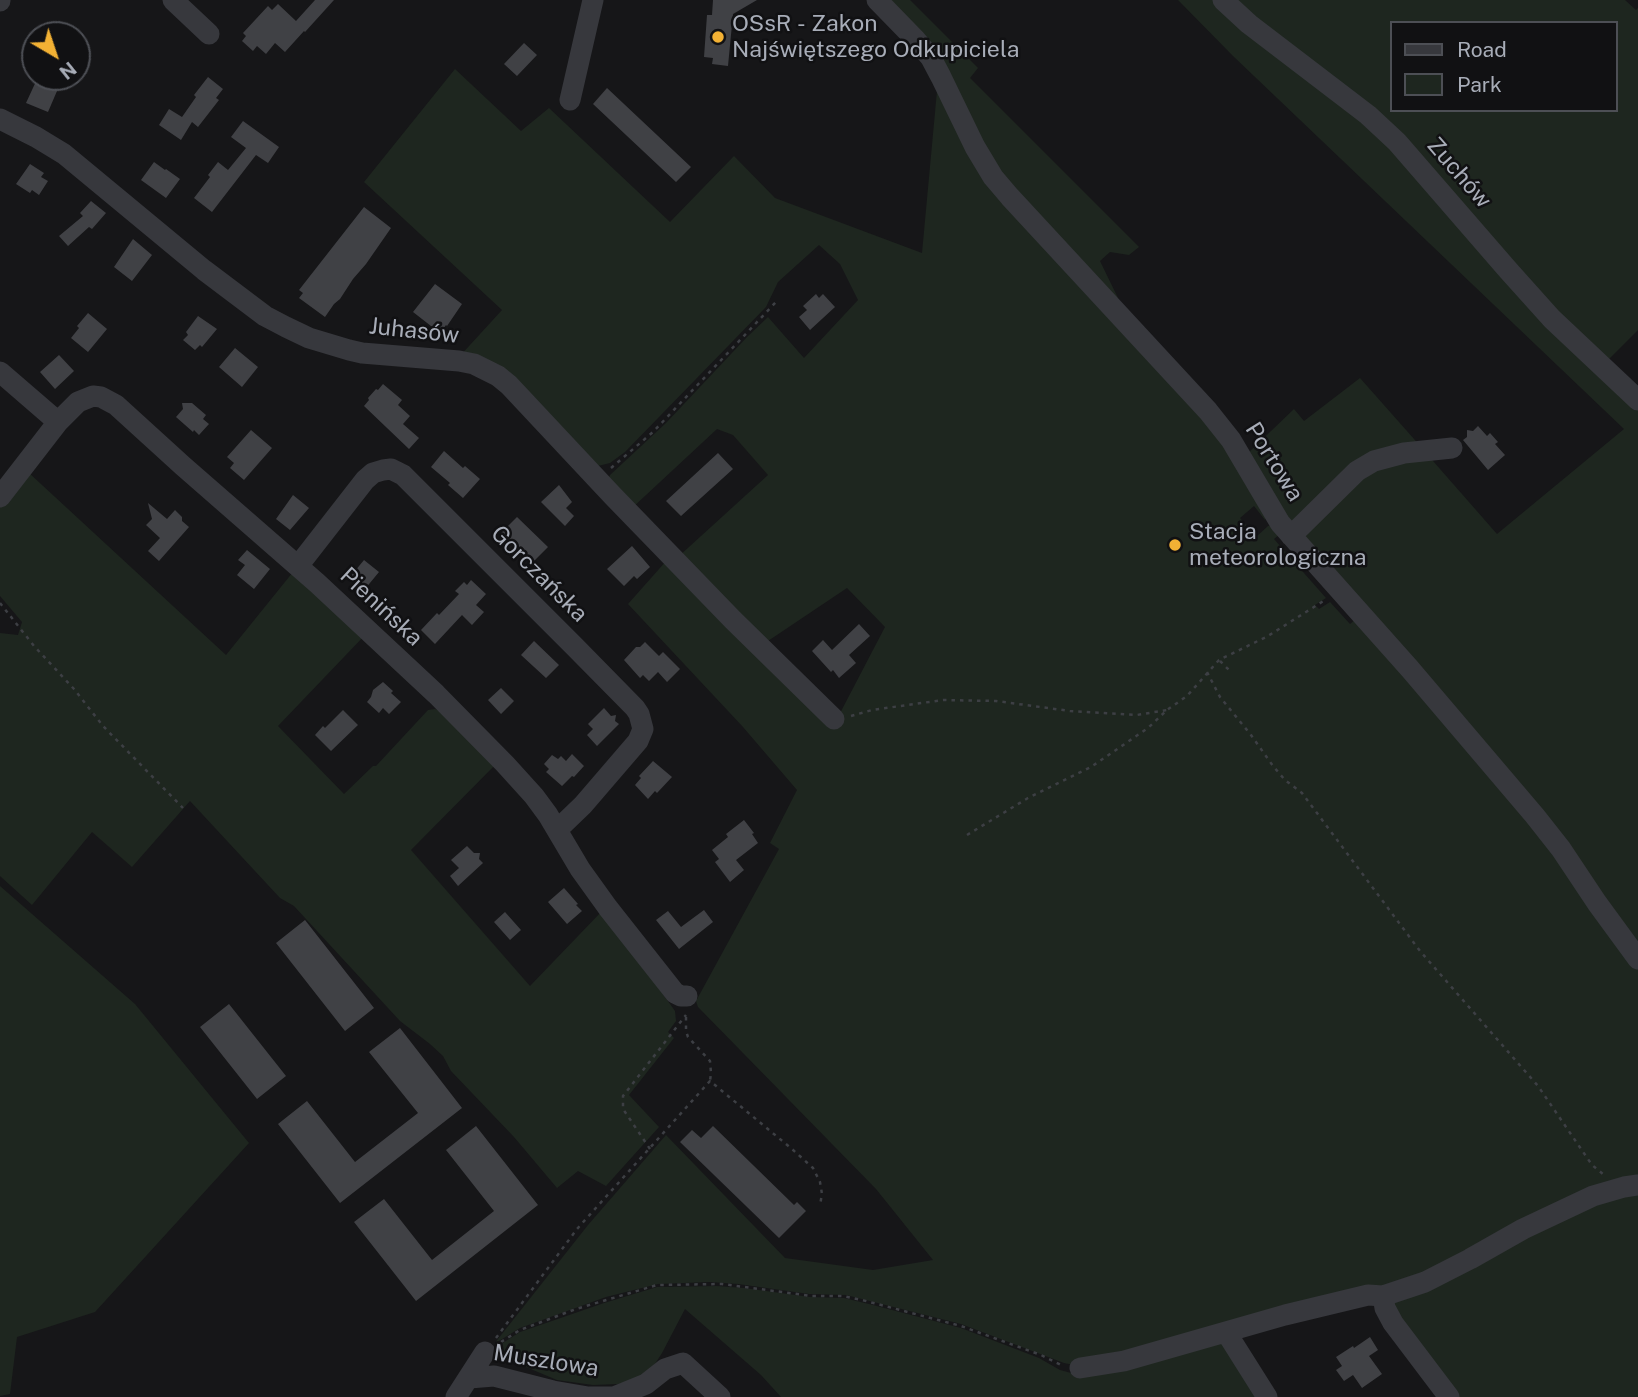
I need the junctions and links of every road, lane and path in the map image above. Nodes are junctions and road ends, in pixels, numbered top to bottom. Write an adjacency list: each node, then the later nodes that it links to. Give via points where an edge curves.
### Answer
1 (173, 0): 5 (street)
2 (593, 0): 6 (street)
3 (877, 0): 15 (street, Portowa, via 931,58 993,177 1208,411)
4 (1223, 0): 10 (street, Zuchów, via 1397,142 1552,319)
5 (209, 34)
6 (570, 100)
7 (0, 119): 13 (street, Juhasów, via 64,154 204,270 286,327 349,351 459,361 498,376)
8 (776, 302): 13 (path, via 653,432)
9 (0, 372): 11 (street)
10 (1638, 400)
11 (58, 422): 14 (street, Pienińska); 16 (street, Pienińska, via 85,398 108,400)
12 (1452, 448): 15 (street, via 1374,461 1357,471)
13 (597, 480): 23 (street, Juhasów)
14 (0, 497)
15 (1291, 536): 17 (street, Portowa)
16 (298, 566): 25 (street, Pienińska, via 505,764); 25 (street, Gorczańska, via 365,480 391,469 635,708 643,729 638,741)
17 (1340, 591): 19 (path); 27 (street, Portowa, via 1535,816)
18 (0, 603): 24 (path, via 103,726)
19 (1219, 660): 20 (path); 21 (path)
20 (1230, 671)
21 (1207, 672): 22 (path, via 1187,696); 31 (path, via 1220,697 1273,766 1302,793 1420,951 1538,1086 1592,1165)
22 (1167, 710): 23 (path, via 1137,715 943,700); 26 (path, via 1091,767)
23 (834, 719)
24 (183, 808)
25 (556, 830): 28 (street, Pienińska, via 608,908)
26 (967, 835)
27 (1635, 955)
28 (687, 1005): 29 (path, via 686,1031 710,1061); 30 (path, via 623,1096 623,1109)
29 (710, 1081): 30 (path); 32 (path, via 813,1168 820,1182)
30 (650, 1149): 35 (path, via 577,1229)
31 (1631, 1186): 33 (street, via 1550,1215 1425,1282)
32 (820, 1205)
33 (1383, 1296): 34 (street, via 1367,1295); 41 (street, via 1393,1323)
34 (1226, 1332): 36 (street, via 1124,1361); 40 (street)
35 (485, 1352): 36 (path, via 520,1330 657,1285 722,1284 862,1300 961,1326 1060,1365); 37 (street)
36 (1080, 1368)
37 (469, 1378): 38 (street); 39 (street, Muszlowa, via 494,1376 553,1391 614,1397 683,1363)
38 (456, 1397)
39 (720, 1397)
40 (1267, 1397)
41 (1449, 1397)

